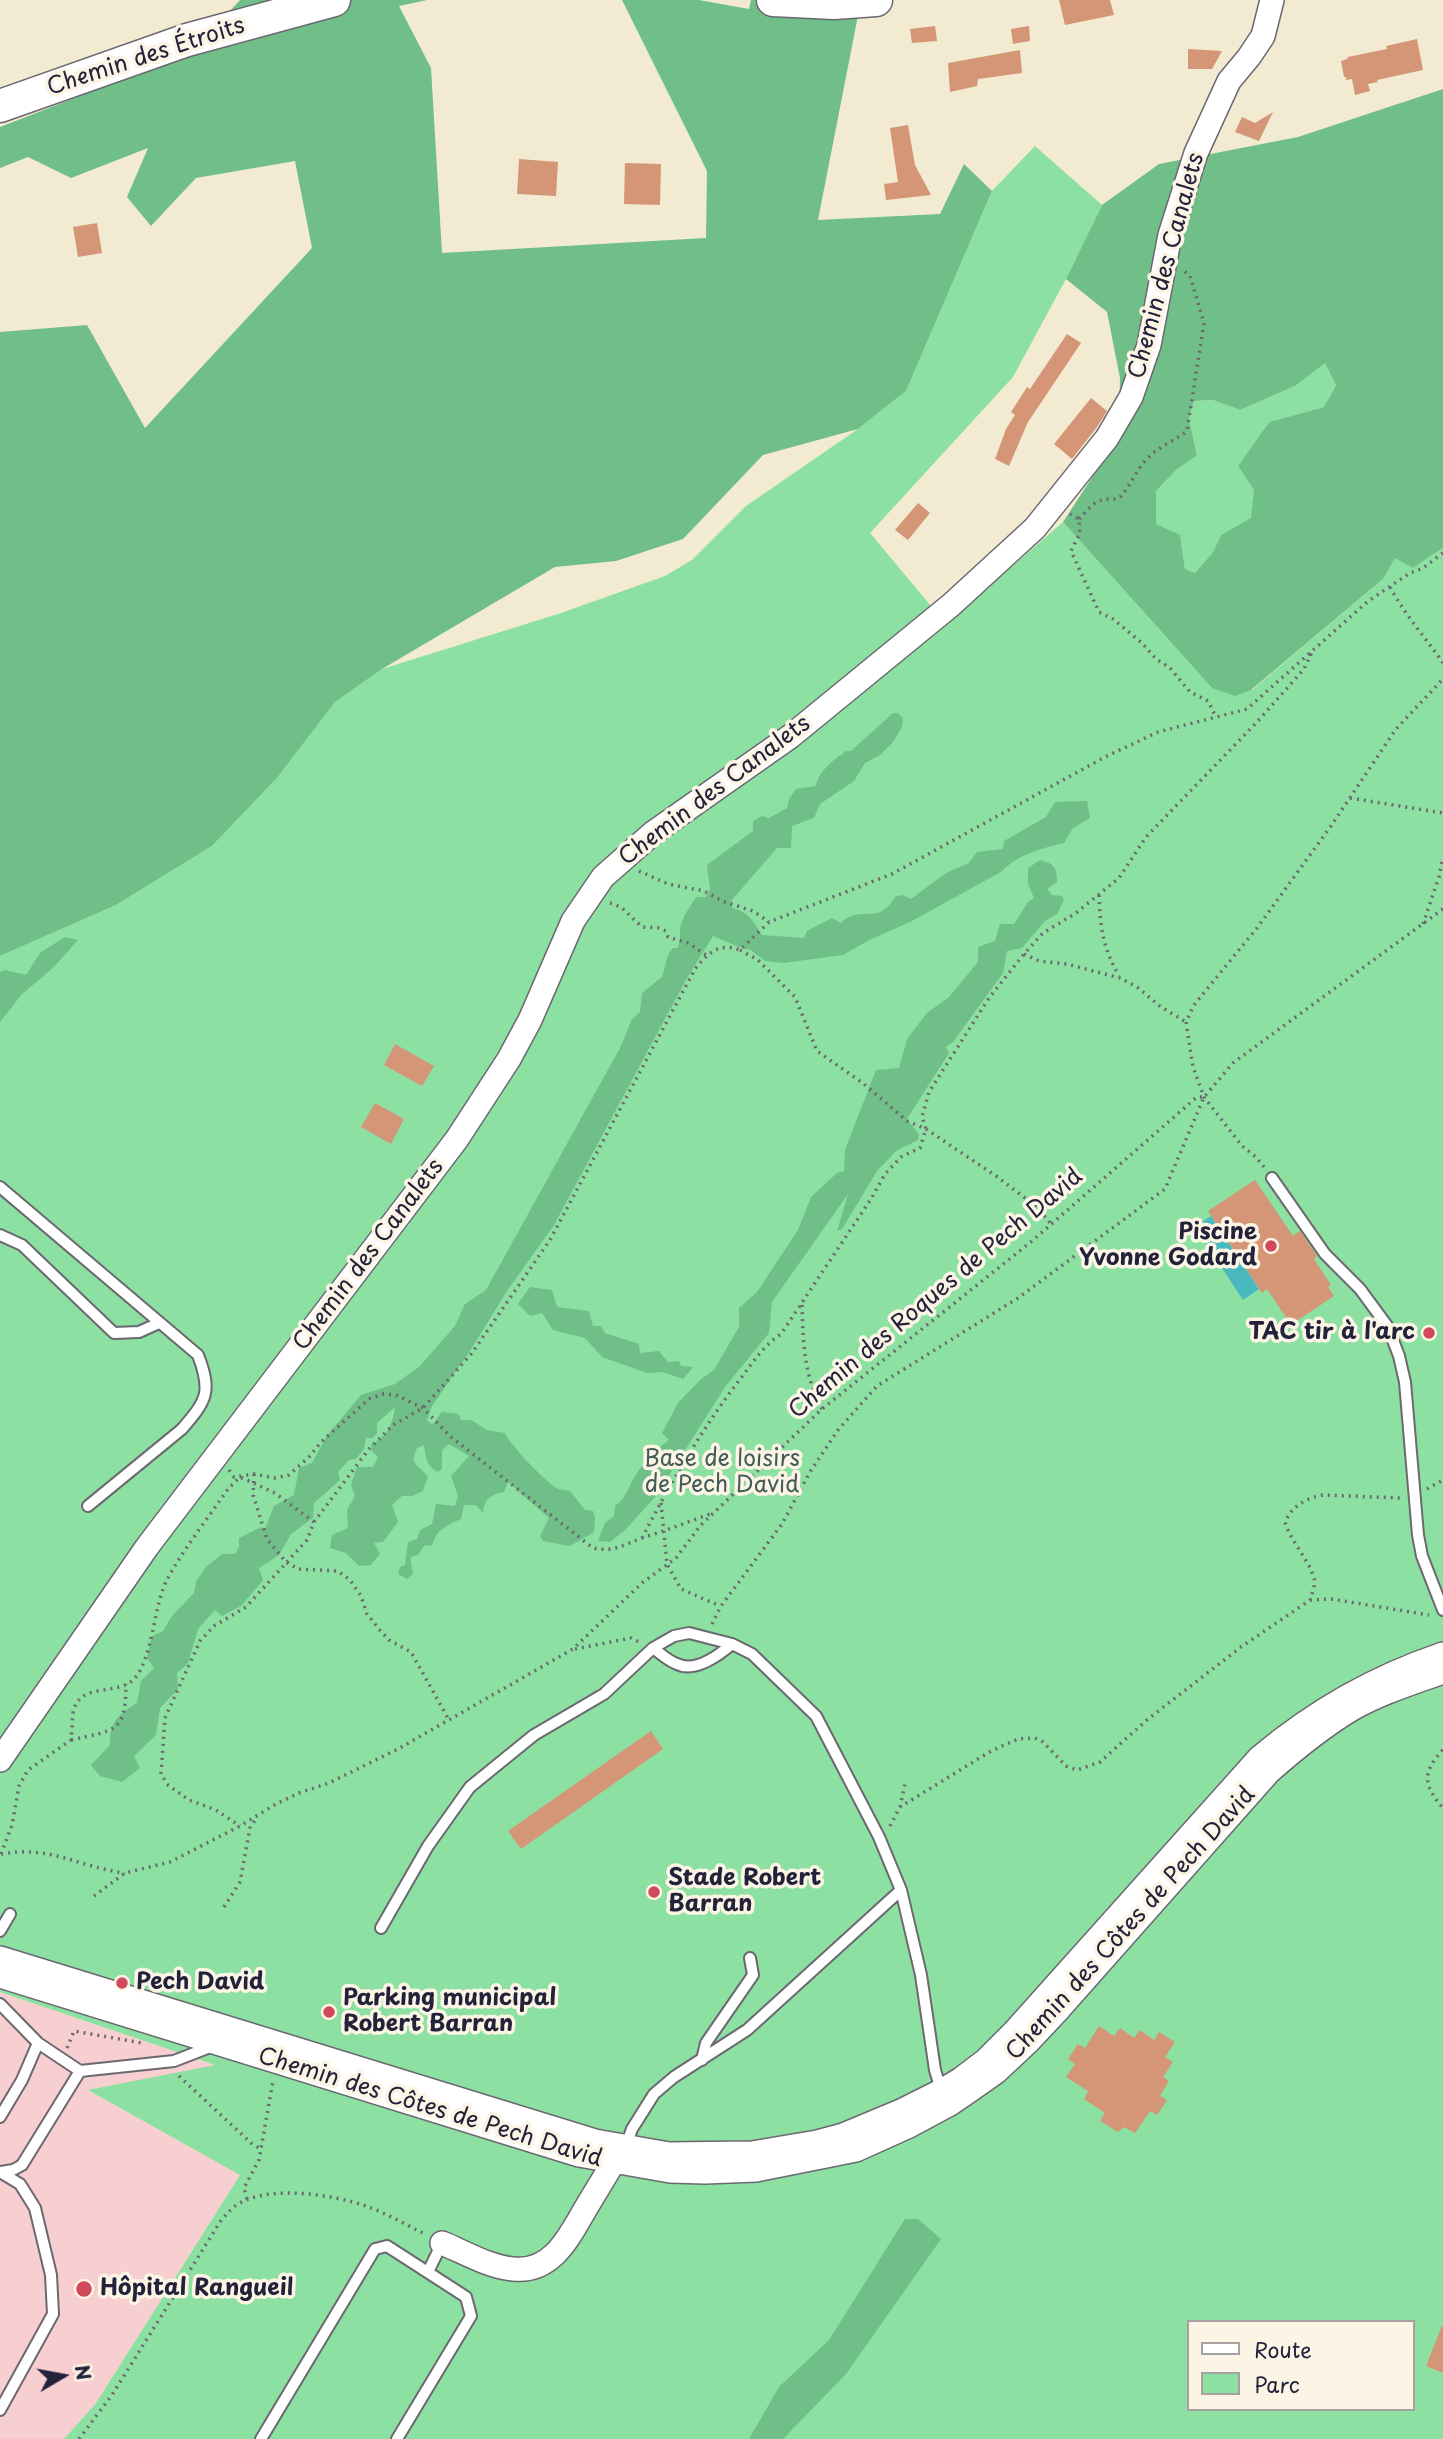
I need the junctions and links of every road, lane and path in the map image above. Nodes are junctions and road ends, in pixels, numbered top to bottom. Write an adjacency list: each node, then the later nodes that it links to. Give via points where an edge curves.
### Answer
1 (334, 0): 5 (main road, Chemin des Étroits, via 187,40)
2 (773, 0): 3 (main road)
3 (876, 0)
4 (1272, 0): 6 (street, Chemin des Canalets, via 1263,36 1229,81 1196,153)
5 (0, 107)
6 (1165, 258): 7 (street, Chemin des Canalets, via 1149,345 1131,397 1107,438); 8 (path, via 1190,275 1204,323 1187,431 1144,461 1118,499 1096,501)
7 (1057, 500): 8 (path); 18 (street, Chemin des Canalets, via 1026,536 876,668)
8 (1079, 519): 14 (path, via 1080,533 1071,551 1099,612 1170,668 1189,692 1208,701)
9 (1443, 553): 10 (path)
10 (1390, 587): 11 (path); 12 (path, via 1403,612)
11 (1313, 650): 14 (path, via 1247,709); 20 (path, via 1304,669 1146,837 1118,878)
12 (1443, 663)
13 (1443, 680): 15 (path, via 1396,730)
14 (1216, 717): 22 (path, via 1143,738 892,874)
15 (1350, 798): 16 (path); 28 (path, via 1257,928 1194,1005)
16 (1443, 813)
17 (1443, 857): 23 (path)
18 (621, 859): 19 (street, Chemin des Canalets); 22 (path, via 644,874 678,888 704,891)
19 (590, 894): 26 (path, via 621,907 642,928 659,928); 39 (street, Chemin des Canalets, via 573,921 525,1030 485,1100)
20 (1099, 895): 25 (path, via 1043,933); 27 (path, via 1100,930)
21 (1443, 909): 23 (path)
22 (769, 922): 24 (path)
23 (1422, 926): 29 (path, via 1233,1063)
24 (740, 950): 26 (path, via 721,947); 30 (path, via 758,960 795,998 817,1051 907,1121)
25 (1024, 954): 27 (path); 30 (path, via 989,998 929,1092 922,1118)
26 (706, 955): 37 (path, via 550,1240 472,1353)
27 (1120, 978): 28 (path)
28 (1186, 1022): 29 (path, via 1193,1067)
29 (1204, 1097): 31 (path); 33 (path, Chemin des Roques de Pech David, via 1197,1097); 53 (path, via 1165,1189 1018,1298 877,1386 838,1430 782,1524)
30 (926, 1129): 33 (path, via 1037,1207); 35 (path, via 919,1148 901,1157 885,1174)
31 (1272, 1178): 43 (lane, via 1325,1254 1360,1289 1388,1327 1405,1382)
32 (0, 1187): 36 (lane)
33 (1051, 1224): 38 (path, Chemin des Roques de Pech David)
34 (0, 1235): 36 (lane, via 22,1245 114,1333 139,1332)
35 (802, 1303): 38 (path, via 807,1375); 44 (path, via 723,1399)
36 (159, 1323): 45 (lane, via 198,1355 207,1377 205,1395 182,1429)
37 (423, 1408): 40 (path, via 396,1395 369,1399 289,1475); 47 (path, via 393,1424 369,1449); 49 (path, via 451,1437 593,1548 613,1550)
38 (822, 1409): 46 (path, Chemin des Roques de Pech David)
39 (215, 1457): 41 (path, via 234,1477); 65 (street, Chemin des Canalets, via 146,1547)
40 (254, 1474): 41 (path); 42 (path)
41 (240, 1477): 42 (path); 61 (path, via 167,1580 145,1657 135,1678)
42 (253, 1482): 47 (path); 50 (path, via 267,1539)
43 (1415, 1495): 52 (path, via 1323,1495 1290,1511 1285,1522 1314,1578); 54 (lane, via 1422,1556)
44 (661, 1501): 48 (path); 49 (path)
45 (88, 1506)
46 (715, 1513): 48 (path); 51 (path, Chemin des Roques de Pech David)
47 (314, 1522): 50 (path, via 307,1540)
48 (662, 1532): 49 (path); 51 (path)
49 (642, 1538)
50 (286, 1562): 62 (path, via 298,1569 338,1571 350,1580 378,1628 411,1652); 70 (path, via 246,1607 214,1626 200,1641 165,1718 161,1774 168,1785)
51 (667, 1564): 53 (path, via 681,1589); 58 (path, Chemin des Roques de Pech David)
52 (1310, 1600): 54 (path); 67 (path, via 1199,1679 1100,1762 1077,1770 1066,1766 1043,1742 1018,1739)
53 (721, 1606): 55 (path)
54 (1439, 1613)
55 (706, 1637): 56 (lane); 57 (lane, via 689,1633)
56 (732, 1644): 57 (lane, via 695,1666 678,1665); 71 (lane, via 752,1654 816,1716)
57 (653, 1648): 58 (path, via 631,1638); 78 (lane, via 604,1694 534,1735 470,1787 428,1846)
58 (573, 1649): 62 (path, Chemin des Roques de Pech David)
59 (1443, 1654): 90 (street, Chemin des Côtes de Pech David, via 1334,1703 1260,1757 1014,2032)
60 (1443, 1672): 90 (street, Chemin des Côtes de Pech David, via 1352,1710 1305,1741 1269,1772 1028,2042 996,2072)
61 (126, 1684): 63 (path, via 86,1693 79,1700 73,1712); 63 (path, via 123,1718 115,1728)
62 (449, 1720): 69 (path, Chemin des Roques de Pech David)
63 (71, 1740): 72 (path, via 28,1770)
64 (1443, 1751): 68 (path, via 1433,1760 1427,1779 1430,1792)
65 (0, 1760)
66 (905, 1784): 67 (path)
67 (900, 1807): 71 (path, via 888,1831)
68 (1443, 1808)
69 (258, 1815): 70 (path, Chemin des Roques de Pech David); 76 (path, via 250,1828 240,1882)
70 (240, 1826): 73 (path, Chemin des Roques de Pech David, via 170,1862)
71 (879, 1837): 74 (lane)
72 (0, 1854): 73 (path, via 36,1851)
73 (125, 1873): 75 (path, Chemin des Roques de Pech David)
74 (901, 1890): 86 (lane, via 747,2030); 90 (lane, via 921,1975 935,2070)
75 (94, 1896)
76 (224, 1907)
77 (10, 1914): 79 (lane)
78 (381, 1928)
79 (0, 1931)
80 (0, 1958): 84 (street, Chemin des Côtes de Pech David)
81 (750, 1958): 86 (lane, via 753,1975 706,2043)
82 (0, 1976): 84 (street, Chemin des Côtes de Pech David)
83 (0, 2004): 85 (lane)
84 (216, 2034): 87 (lane, via 210,2047 173,2061); 93 (street, Chemin des Côtes de Pech David, via 579,2155)
85 (37, 2043): 87 (lane); 91 (lane, via 22,2080)
86 (702, 2060): 93 (lane, via 654,2094)
87 (80, 2071): 94 (lane, via 22,2165)
88 (175, 2071): 92 (path)
89 (273, 2080): 92 (path)
90 (946, 2098): 93 (street, Chemin des Côtes de Pech David, via 856,2150 804,2162 756,2170 670,2171)
91 (2, 2109)
92 (261, 2149): 95 (path, via 244,2188)
93 (620, 2155): 96 (street, via 566,2243 537,2267 493,2265)
94 (0, 2172): 98 (lane, via 20,2184 35,2208 51,2275 53,2314)
95 (247, 2199): 96 (path, via 278,2194 340,2199 368,2207); 99 (path, via 220,2222 112,2395)
96 (442, 2243): 97 (lane)
97 (428, 2272): 100 (lane, via 387,2246 375,2249); 101 (lane, via 466,2297 471,2316)
98 (0, 2410)
99 (79, 2439)
100 (261, 2439)
101 (397, 2439)

